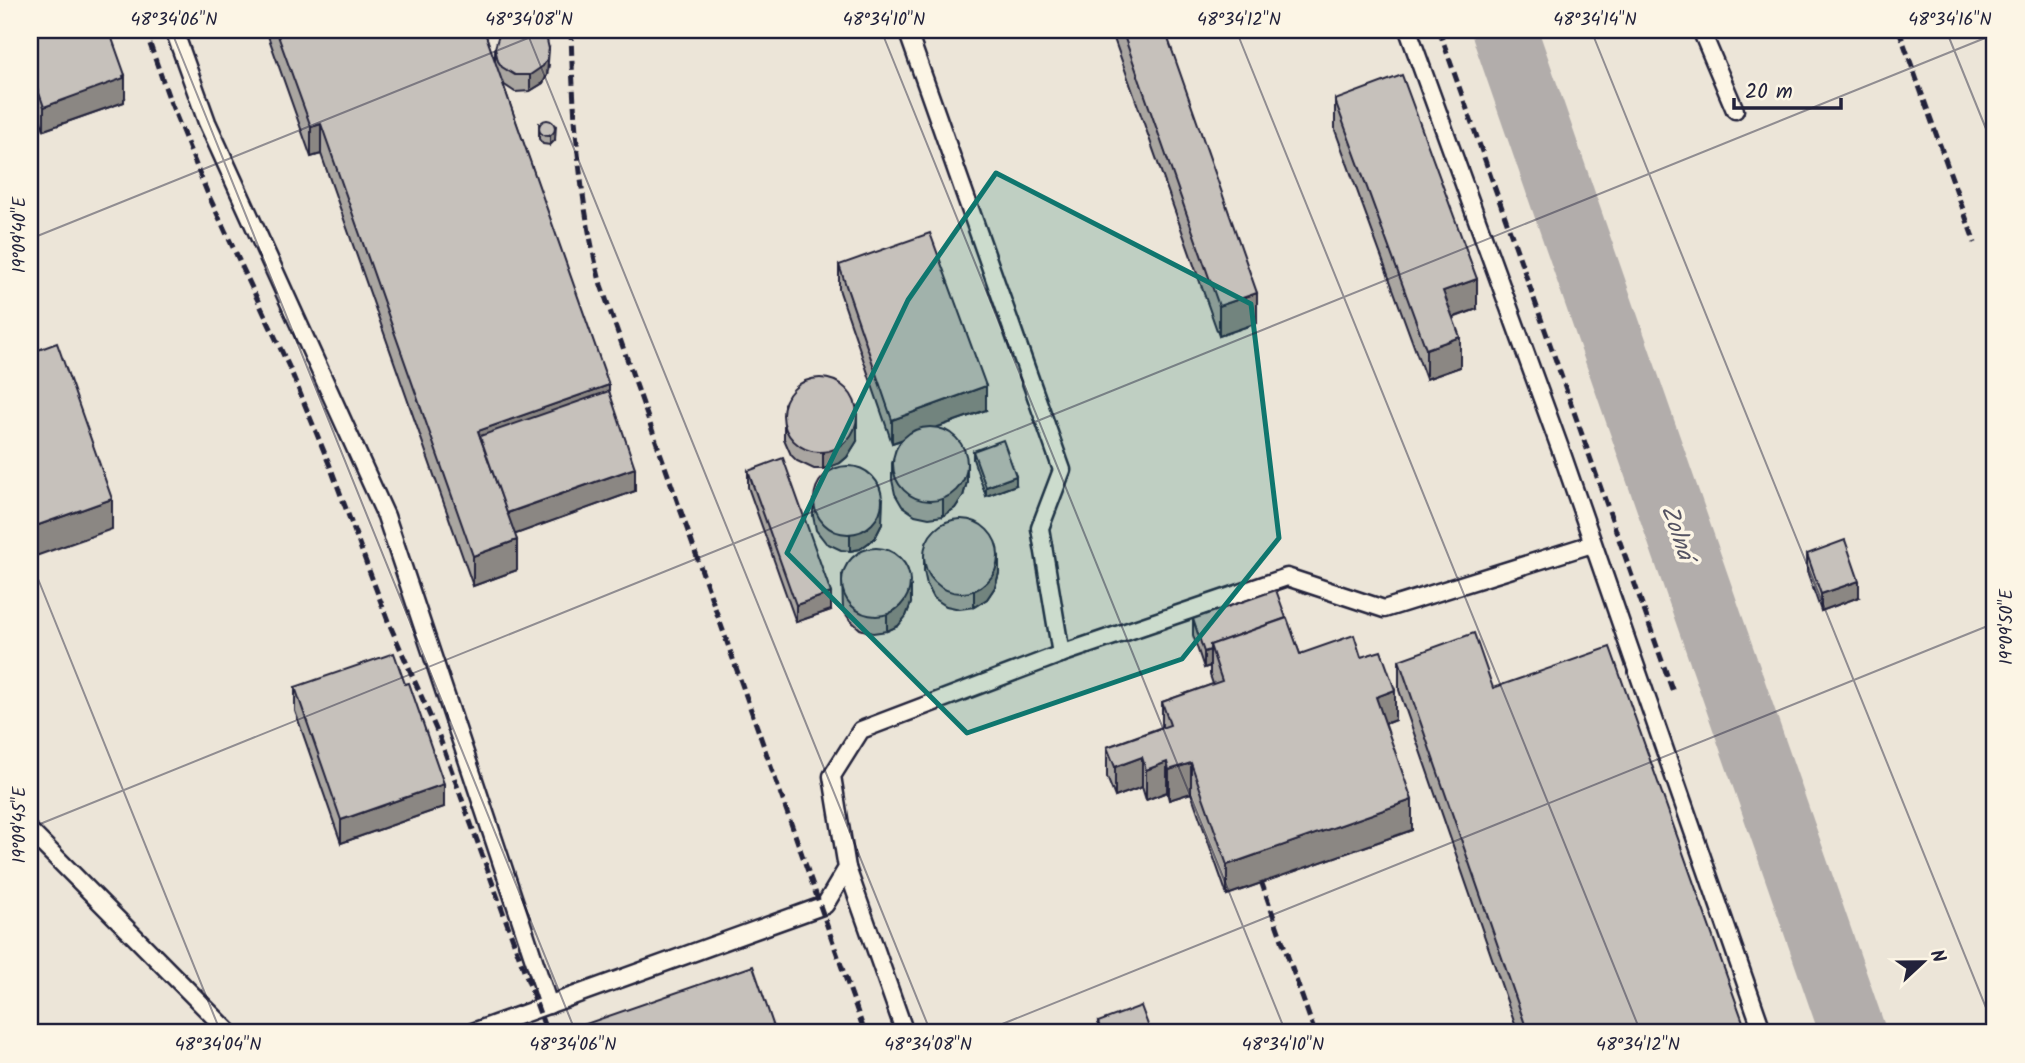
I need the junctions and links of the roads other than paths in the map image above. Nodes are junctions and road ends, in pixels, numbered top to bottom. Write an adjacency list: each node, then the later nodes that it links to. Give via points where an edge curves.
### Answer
1 (174, 30): 10 (lane, via 207,122 386,516)
2 (907, 30): 7 (lane, via 1062,470 1040,528)
3 (1408, 30): 6 (lane)
4 (1701, 30): 5 (lane)
5 (1735, 110)
6 (1592, 544): 7 (lane, via 1384,609 1287,578); 14 (lane)
7 (1061, 654): 9 (lane, via 861,730 832,776)
8 (30, 831): 11 (lane)
9 (847, 868): 10 (lane, via 825,905); 13 (lane)
10 (549, 1005): 12 (lane)
11 (230, 1033)
12 (470, 1033)
13 (905, 1033)
14 (1763, 1033)

